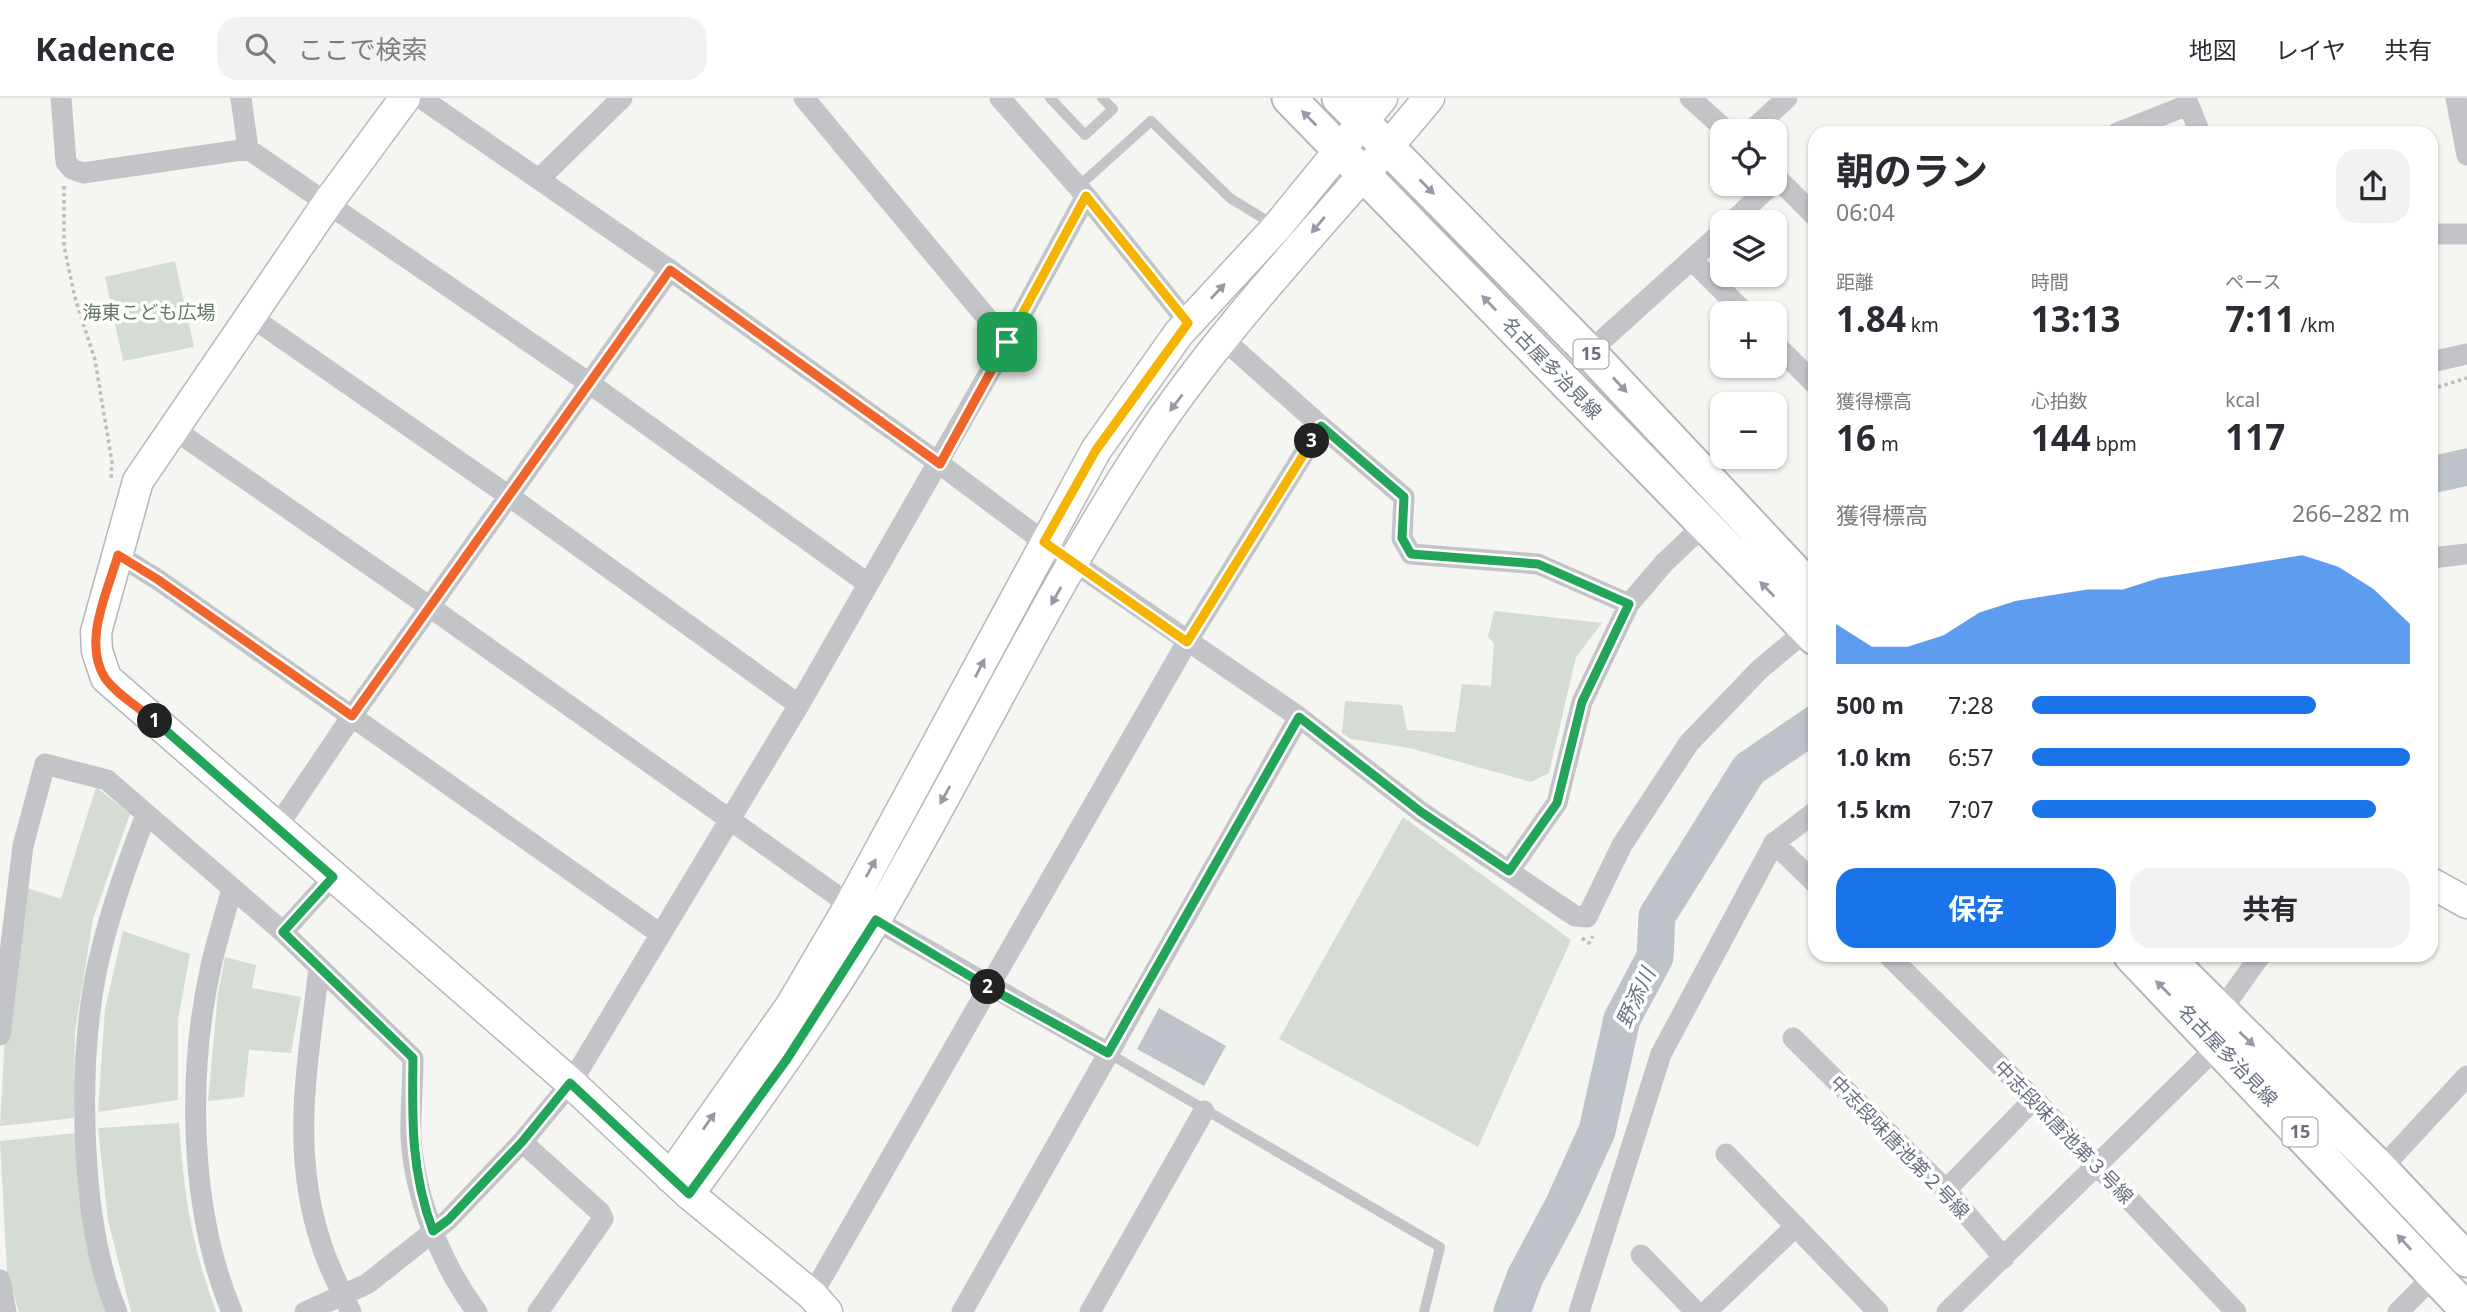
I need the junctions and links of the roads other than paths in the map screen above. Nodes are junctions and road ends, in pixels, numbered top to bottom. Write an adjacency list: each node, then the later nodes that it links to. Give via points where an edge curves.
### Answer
1 (61, 98): 22 (street, via 66,162 83,173)
2 (241, 98): 22 (street)
3 (405, 98): 30 (street)
4 (421, 98): 26 (street)
5 (622, 98): 26 (street)
6 (804, 98): 43 (street)
7 (1000, 98): 28 (street)
8 (1050, 98): 9 (lane, via 1085,135 1113,109)
9 (1102, 98)
10 (1289, 98): 23 (main road, 名古屋多治見線 / 15, one-way to 10)
11 (1429, 98): 21 (street)
12 (1690, 98): 17 (street)
13 (1787, 98): 18 (street)
14 (2456, 98): 24 (street)
15 (2187, 102): 19 (street); 20 (street)
16 (1361, 106): 21 (main road, 名古屋多治見線 / 15); 23 (street)
17 (1714, 119)
18 (1764, 119)
19 (2133, 126)
20 (2197, 126)
21 (1386, 146): 25 (street); 44 (main road, 名古屋多治見線 / 15, one-way to 44)
22 (248, 149): 30 (street)
23 (1340, 150): 25 (main road, 名古屋多治見線 / 15); 33 (street)
24 (2467, 155)
25 (1362, 174): 42 (street, one-way to 42); 54 (main road, 名古屋多治見線 / 15, one-way to 25)
26 (540, 178): 38 (street)
27 (1787, 190): 32 (street)
28 (1083, 191): 33 (lane, via 1151,121 1230,198); 41 (street); 43 (street)
29 (1758, 196): 31 (street)
30 (329, 201): 40 (street); 49 (street)
31 (1744, 210)
32 (1808, 210)
33 (1277, 227): 41 (street, one-way to 33)
34 (2438, 234): 35 (street)
35 (2467, 234)
36 (1710, 244): 37 (street)
37 (1693, 261): 39 (street); 44 (street)
38 (670, 270): 49 (street); 52 (street)
39 (1733, 301)
40 (250, 316): 51 (street); 53 (street)
41 (1188, 323): 55 (street, via 1096,450)
42 (1222, 338): 50 (street); 59 (street, one-way to 59, via 1147,442)
43 (1007, 342): 52 (street)
44 (1589, 352): 60 (main road, 名古屋多治見線 / 15, one-way to 60)
45 (2467, 354): 47 (street)
46 (1787, 356): 48 (street)
47 (2438, 360)
48 (1808, 377)
49 (589, 383): 53 (street); 61 (street)
50 (1321, 426): 62 (street, via 1404,497 1402,538 1411,554 1538,564); 66 (street)
51 (172, 428): 57 (street, via 138,481); 63 (street)
52 (940, 464): 55 (street); 61 (street)
53 (509, 496): 63 (street); 67 (street)
54 (1705, 524): 62 (street); 64 (main road, 名古屋多治見線 / 15, one-way to 54)
55 (1044, 542): 59 (street); 81 (street, one-way to 55)
56 (2467, 554): 58 (street)
57 (118, 555): 68 (street); 73 (street, via 96,632 106,678)
58 (2438, 557)
59 (1075, 562): 66 (street); 82 (street, one-way to 82)
60 (1806, 580)
61 (867, 583): 67 (street)
62 (1629, 604): 75 (street, via 1582,702 1557,803)
63 (430, 607): 68 (street); 72 (street)
64 (1808, 631)
65 (1808, 636): 75 (street, via 1759,670 1689,743 1622,845 1587,917 1575,916)
66 (1187, 642): 69 (street); 90 (street)
67 (799, 705): 72 (street)
68 (352, 716): 73 (street); 84 (street)
69 (1299, 717): 75 (street, via 1421,812); 94 (street)
70 (146, 815): 79 (street); 92 (street, via 107,780 45,764 23,846); 116 (street, via 116,894 95,979 85,1074 86,1152 94,1224)
71 (1808, 817): 74 (street)
72 (731, 819): 81 (street); 84 (street)
73 (277, 827): 77 (street)
74 (1774, 843): 76 (street); 124 (street, via 1661,1054)
75 (1509, 871)
76 (1808, 876)
77 (333, 877): 83 (street); 96 (street)
78 (2438, 887): 80 (street)
79 (232, 889): 83 (street); 117 (street, via 211,968 195,1104 198,1170 210,1236)
80 (2467, 903)
81 (850, 905): 103 (street, one-way to 81)
82 (876, 920): 90 (street); 103 (street, via 787,1059)
83 (283, 932): 89 (street)
84 (659, 933): 96 (street)
85 (1895, 962): 97 (street, 中志段味唐池第３号線)
86 (2138, 962): 91 (main road, 名古屋多治見線 / 15, one-way to 86)
87 (2170, 962): 91 (main road, 名古屋多治見線 / 15)
88 (2257, 962): 91 (street)
89 (319, 968): 106 (street, via 413,1058 411,1140 422,1201); 112 (street, via 305,1068 303,1133 321,1243)
90 (989, 988): 94 (street); 113 (street)
91 (2219, 1028): 101 (street); 102 (main road, 名古屋多治見線 / 15, one-way to 102); 110 (main road, 名古屋多治見線 / 15, one-way to 91)
92 (0, 1035)
93 (1793, 1038): 104 (street, 中志段味唐池第２号線)
94 (1108, 1053): 98 (lane); 121 (street)
95 (2467, 1076): 102 (street)
96 (570, 1083): 99 (street); 103 (street)
97 (2034, 1099): 101 (street, 中志段味唐池第３号線); 104 (street)
98 (1204, 1111): 122 (street); 123 (lane, via 1440,1247)
99 (522, 1142): 106 (street); 120 (street, via 603,1219)
100 (1726, 1154): 105 (street)
101 (2098, 1164): 108 (street); 129 (street, 中志段味唐池第３号線)
102 (2381, 1169): 109 (main road, 名古屋多治見線 / 15)
103 (679, 1186): 113 (street)
104 (1946, 1190): 108 (street, 中志段味唐池第２号線)
105 (1796, 1226): 126 (street); 127 (street)
106 (433, 1231): 112 (street); 119 (street)
107 (1642, 1255): 125 (street)
108 (2004, 1258): 128 (street)
109 (2467, 1260)
110 (2435, 1275): 114 (main road, 名古屋多治見線 / 15); 130 (street)
111 (0, 1280): 115 (street)
112 (347, 1303): 118 (street)
113 (819, 1304)
114 (2467, 1310)
115 (6, 1312)
116 (117, 1312)
117 (232, 1312)
118 (305, 1312)
119 (477, 1312)
120 (538, 1312)
121 (962, 1312)
122 (1090, 1312)
123 (1424, 1312)
124 (1578, 1312)
125 (1696, 1312)
126 (1706, 1312)
127 (1878, 1312)
128 (1947, 1312)
129 (2236, 1312)
130 (2398, 1312)

